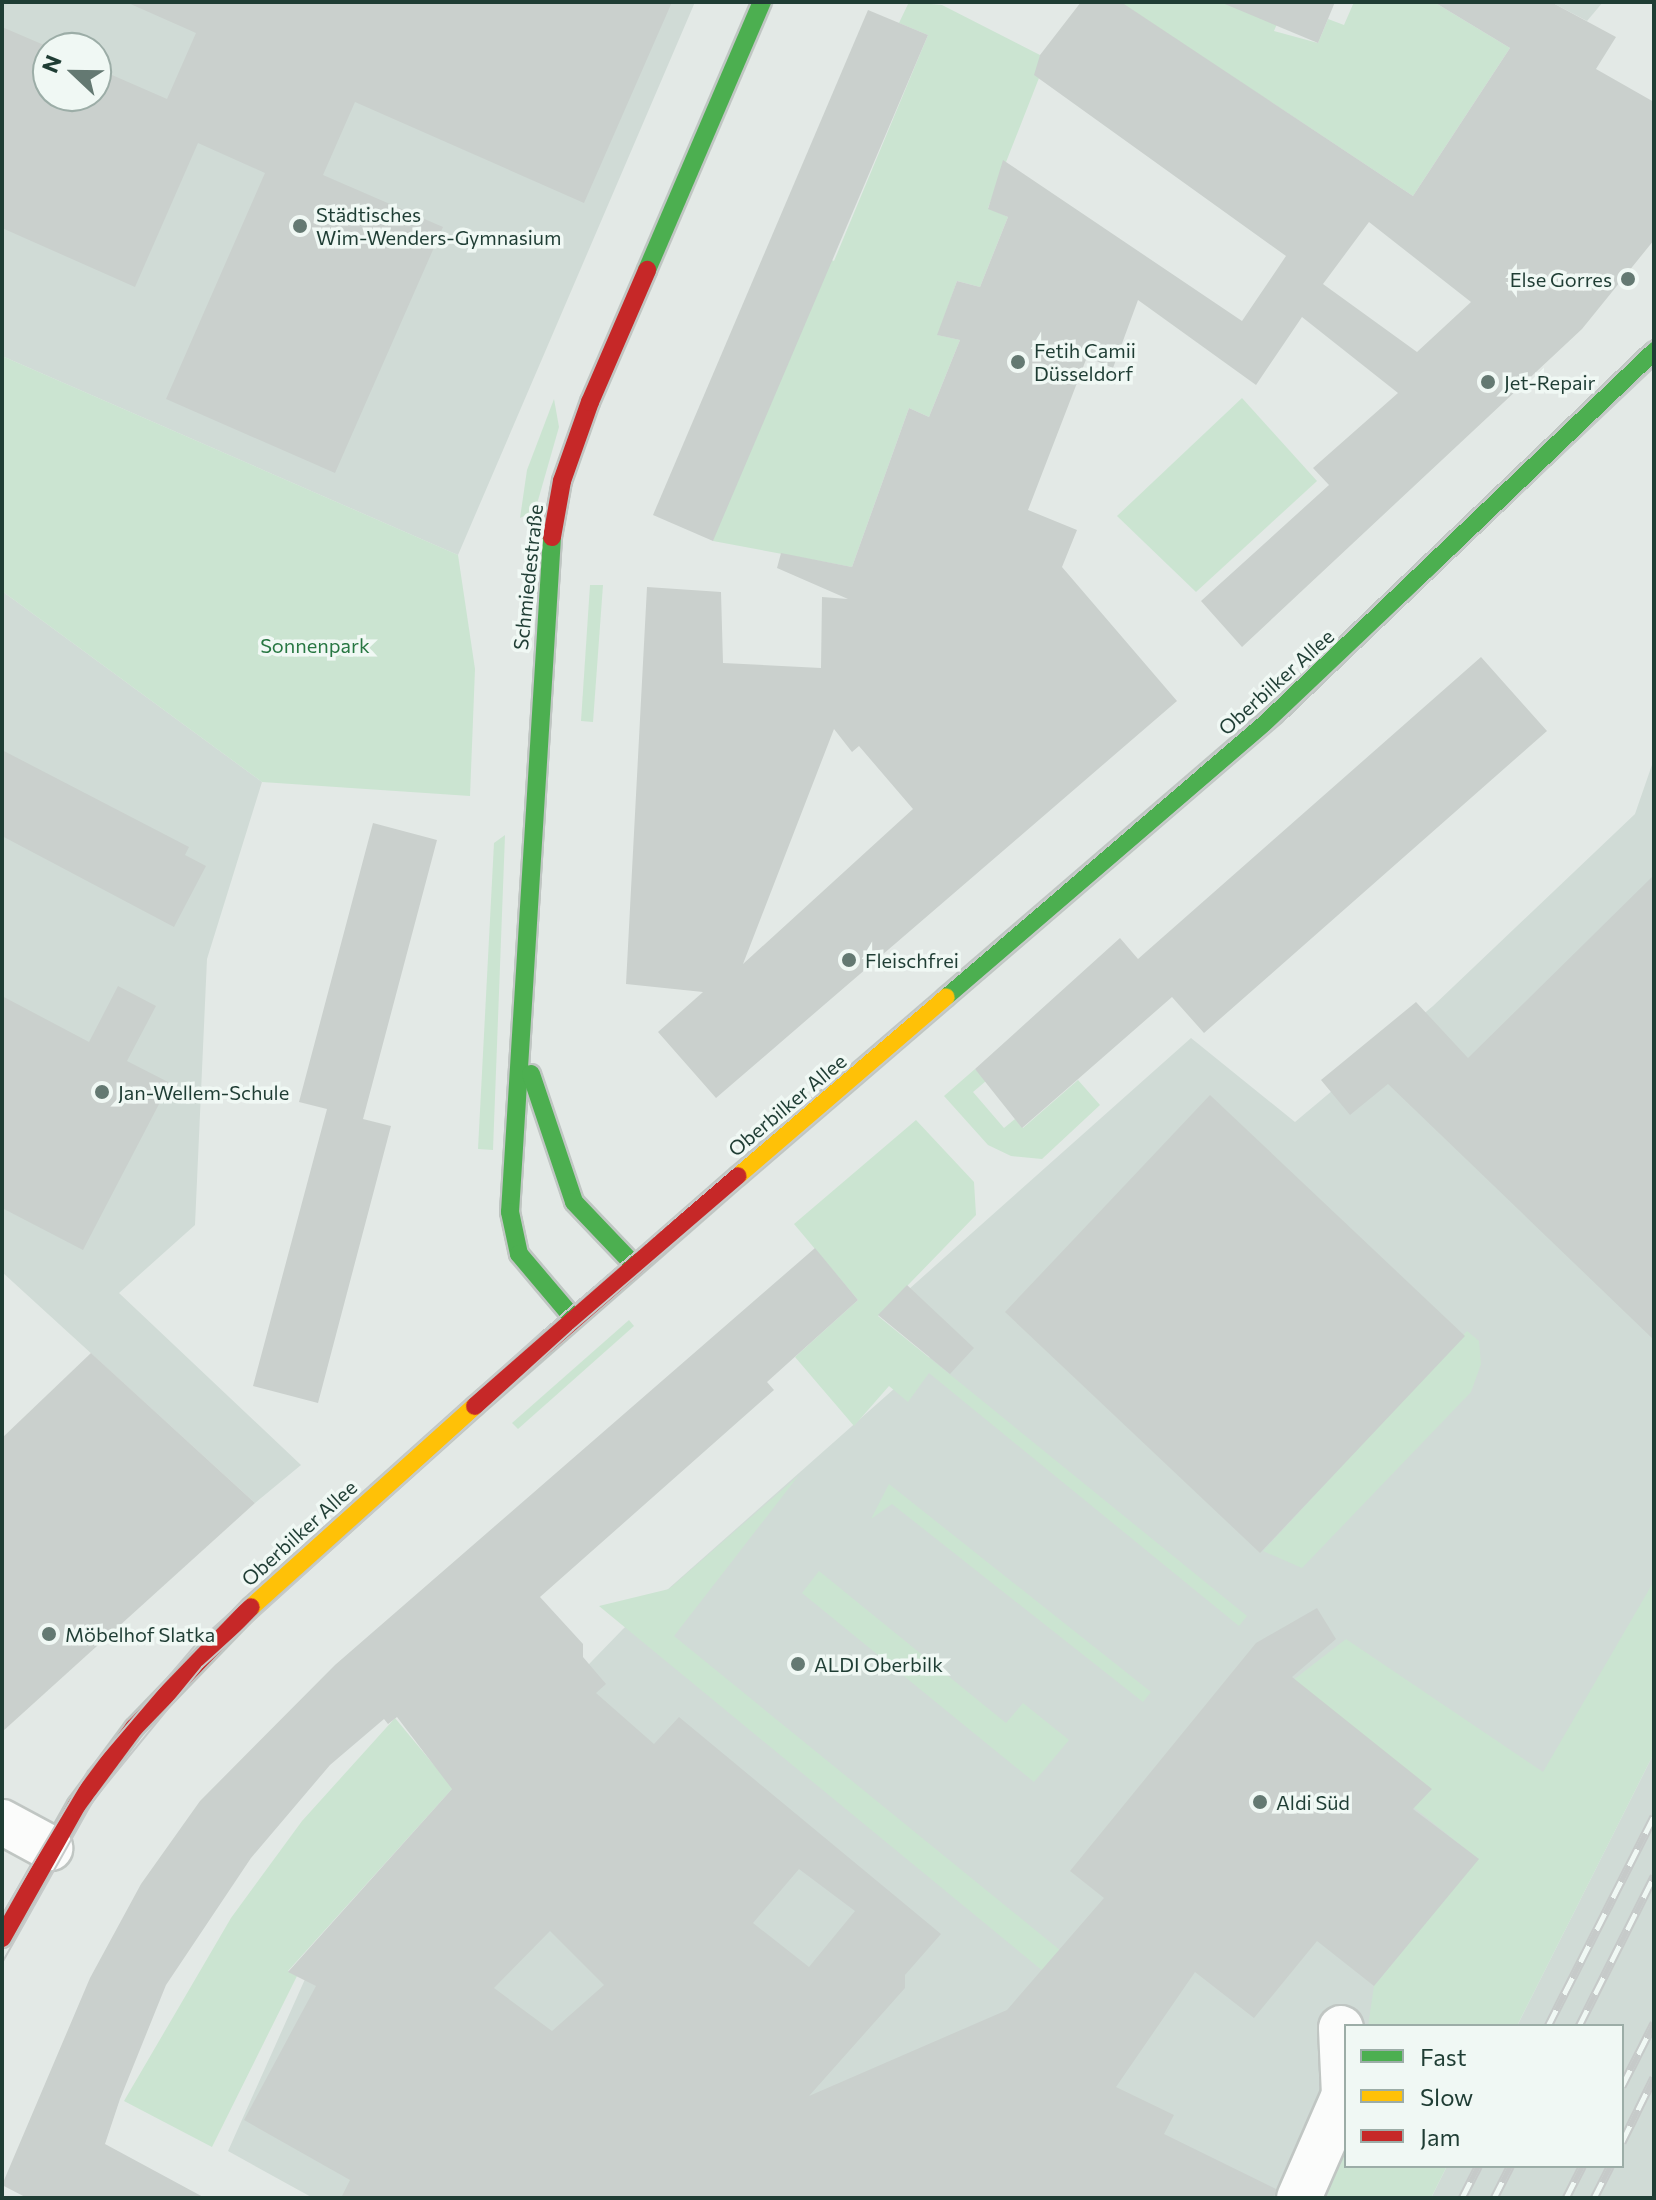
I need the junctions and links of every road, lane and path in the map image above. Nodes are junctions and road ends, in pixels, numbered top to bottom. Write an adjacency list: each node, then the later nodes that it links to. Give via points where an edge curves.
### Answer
1 (762, 2): 3 (main road, Schmiedestraße, via 562,481 548,560 527,852)
2 (1654, 351): 4 (main road, Oberbilker Allee, via 1274,715)
3 (525, 1052): 4 (main road, Schmiedestraße, via 554,1160 574,1202); 5 (main road, Schmiedestraße, via 510,1212 519,1254)
4 (634, 1265): 5 (main road, Oberbilker Allee)
5 (573, 1318): 7 (main road, Oberbilker Allee, via 211,1643 134,1728)
6 (2, 1822): 7 (street)
7 (50, 1848): 8 (main road, Oberbilker Allee)
8 (2, 1938)
9 (1341, 2028): 10 (street, via 1344,2095)
10 (1299, 2198)

